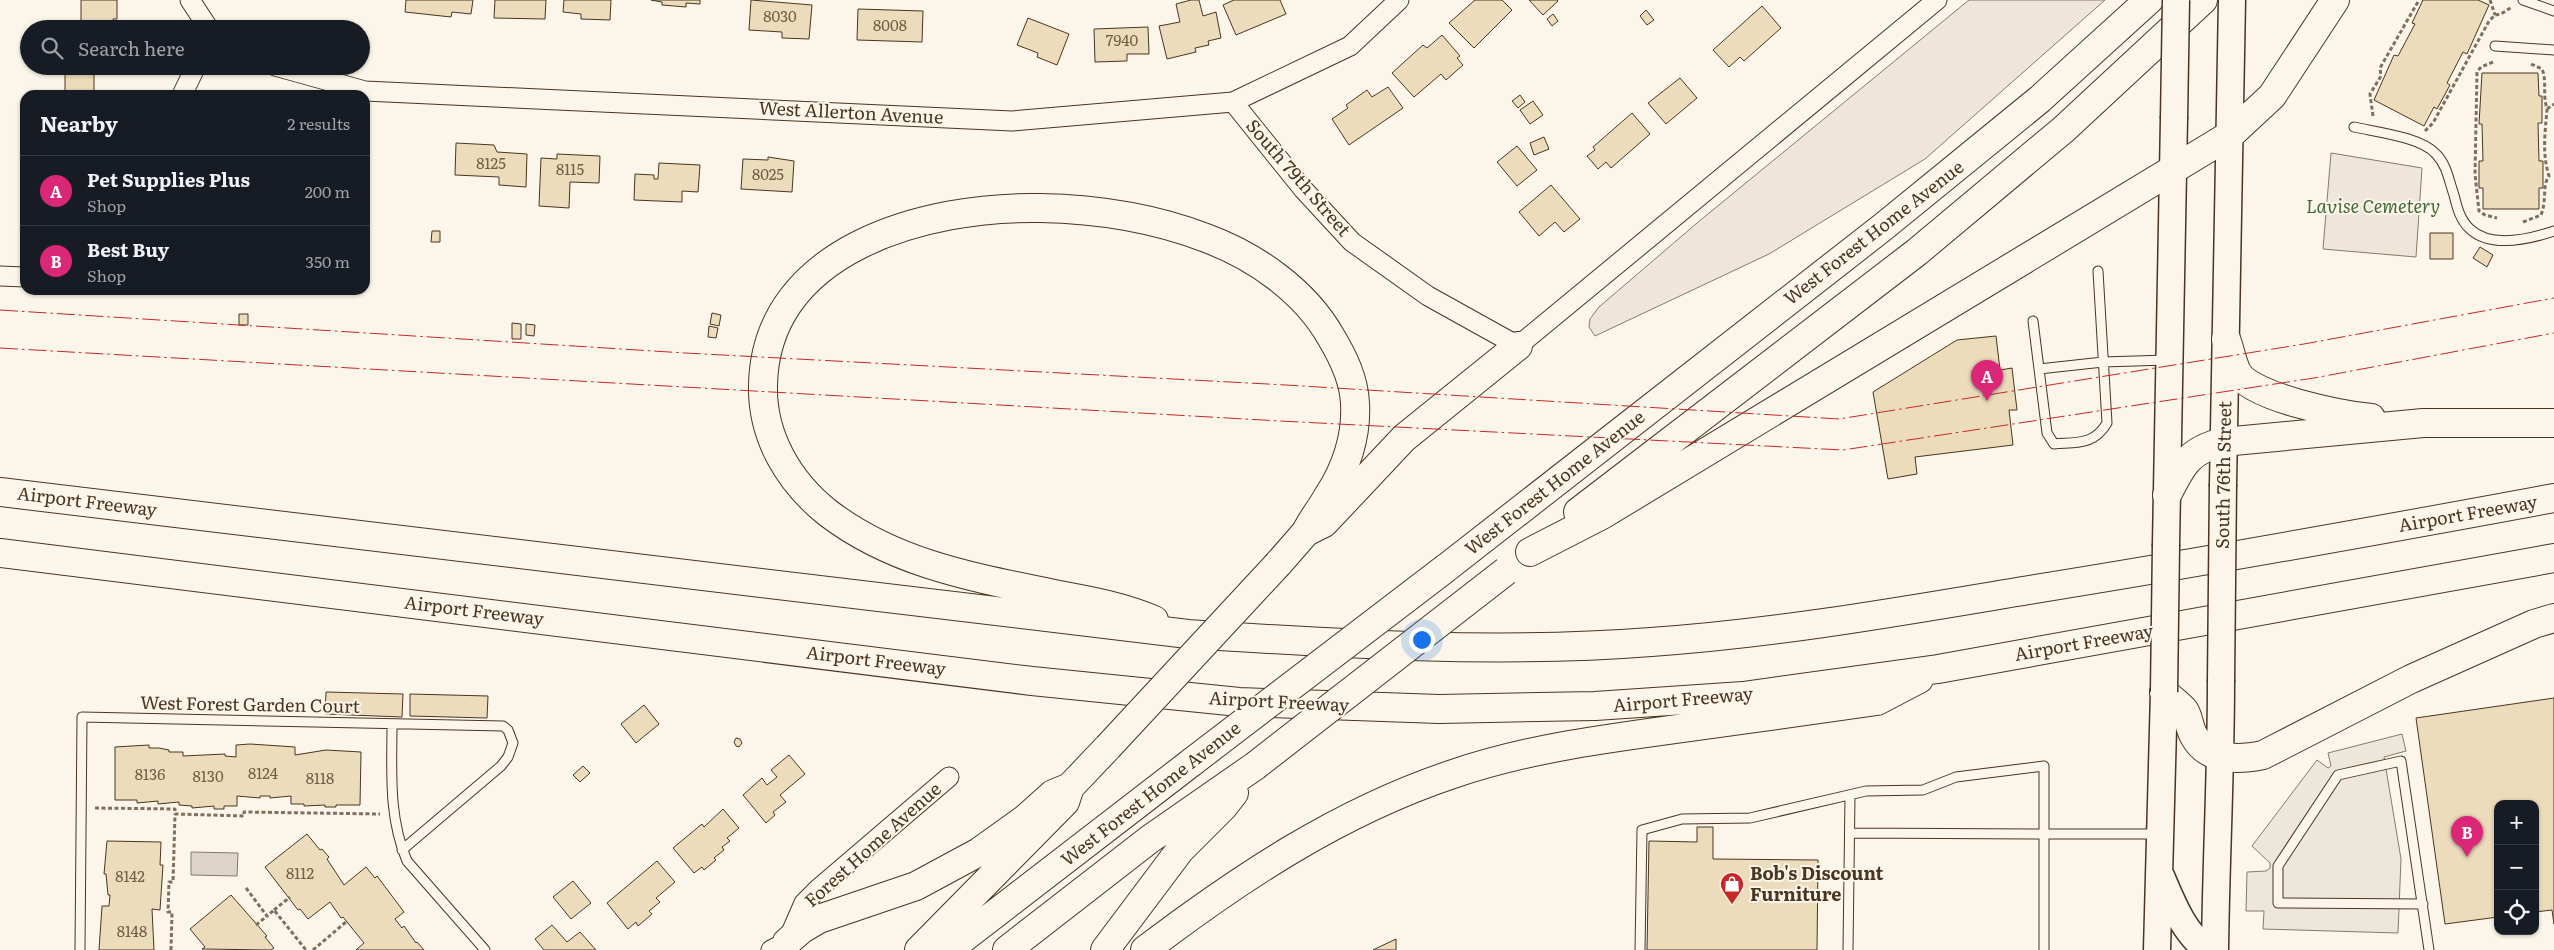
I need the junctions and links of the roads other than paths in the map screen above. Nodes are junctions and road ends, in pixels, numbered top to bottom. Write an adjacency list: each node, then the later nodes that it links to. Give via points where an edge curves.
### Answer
1 (190, 0): 11 (street)
2 (1399, 0): 19 (street, West Allerton Avenue, via 1350,46)
3 (2149, 0): 63 (main road, West Forest Home Avenue, bridge, via 2040,100 1883,228)
4 (2176, 0): 22 (main road, bridge)
5 (2203, 0): 40 (main road, West Forest Home Avenue, via 2064,129 1917,252 1726,396)
6 (2232, 0): 21 (main road, South 76th Street)
7 (2335, 0): 21 (main road, via 2272,96)
8 (2523, 0): 10 (lane)
9 (1927, 5): 29 (street)
10 (2554, 11)
11 (203, 20)
12 (2496, 46): 13 (lane)
13 (2554, 50)
14 (192, 75): 16 (street)
15 (307, 75): 17 (street, West Allerton Avenue)
16 (184, 90)
17 (361, 90)
18 (370, 91): 19 (street, West Allerton Avenue, via 1012,120)
19 (1233, 102): 29 (street, South 79th Street, via 1303,189 1352,242 1428,296)
20 (2354, 127): 23 (lane, via 2421,143 2436,153 2445,166 2459,215 2470,230 2487,238 2508,240 2533,238)
21 (2230, 135): 22 (main road); 28 (main road, South 76th Street)
22 (2173, 168): 30 (main road); 40 (main road, via 1602,515)
23 (2554, 231)
24 (2098, 271): 31 (lane)
25 (0, 276): 26 (street)
26 (20, 277)
27 (2034, 320): 32 (lane)
28 (2226, 339): 33 (main road, via 2238,374 2269,395 2353,416); 35 (main road, South 76th Street)
29 (1518, 346): 39 (main road, via 1404,438 1324,523)
30 (2170, 360): 31 (lane); 37 (main road)
31 (2103, 362): 32 (lane); 32 (lane, via 2107,423 2100,436 2088,441 2054,444 2048,433)
32 (2040, 370)
33 (2423, 423): 34 (main road); 35 (main road)
34 (2554, 424)
35 (2223, 442): 37 (main road, via 2191,455); 48 (main road, South 76th Street, bridge)
36 (0, 492): 44 (main road, Airport Freeway)
37 (2167, 495): 46 (main road, bridge)
38 (2554, 498): 44 (main road, Airport Freeway, via 2239,556 1754,633 1641,643 1486,648)
39 (1306, 532): 44 (main road, via 1340,477 1353,437 1355,399 1349,372 1324,325 1290,288 1244,255 1176,228 1116,215 1040,208 993,210 925,221 891,232 856,246 804,282 772,332 763,372 764,411 778,455 806,492 827,512 883,547 915,561 972,578 1129,609); 51 (main road, bridge)
40 (1530, 552): 49 (main road, West Forest Home Avenue, bridge)
41 (0, 553): 45 (main road, Airport Freeway, via 1032,681 1239,702 1439,709 1596,706 1743,696)
42 (2554, 558): 45 (main road, Airport Freeway)
43 (2554, 618): 48 (main road, via 2411,679 2263,755)
44 (1188, 634)
45 (1938, 669): 66 (main road, via 1877,701 1546,749 1452,774 1394,796 1322,831 1206,904)
46 (2164, 692): 48 (main road, via 2185,711 2194,738 2203,748); 55 (main road)
47 (392, 724): 56 (lane, via 393,814); 56 (lane, via 502,726 508,730 513,743 508,757 500,766); 60 (lane, West Forest Garden Court, via 82,717)
48 (2221, 757): 72 (main road, South 76th Street)
49 (1255, 766): 64 (main road, West Forest Home Avenue, via 1150,839); 65 (main road, via 1223,807 1180,850)
50 (949, 777): 59 (street, Forest Home Avenue, via 818,889 804,903)
51 (1070, 787): 59 (main road, via 1053,794 979,852 916,886 819,919); 62 (main road, via 1065,802)
52 (1850, 795): 53 (lane); 54 (lane, via 1866,791 1923,790 1956,777 2044,766); 67 (lane, via 1750,818 1682,819 1642,830)
53 (1850, 833): 54 (lane); 68 (lane)
54 (2044, 834): 55 (lane); 69 (lane)
55 (2159, 834): 57 (main road)
56 (402, 850): 61 (lane, via 407,861)
57 (2158, 869): 70 (main road); 71 (main road, via 2181,922)
58 (2423, 904): 58 (lane, via 2402,761 2338,775 2278,866 2278,903); 73 (lane)
59 (779, 946)
60 (80, 950)
61 (485, 950)
62 (919, 950)
63 (948, 950)
64 (1007, 950)
65 (1105, 950)
66 (1145, 950)
67 (1640, 950)
68 (1848, 950)
69 (2044, 950)
70 (2157, 950)
71 (2207, 950)
72 (2215, 950)
73 (2429, 950)

